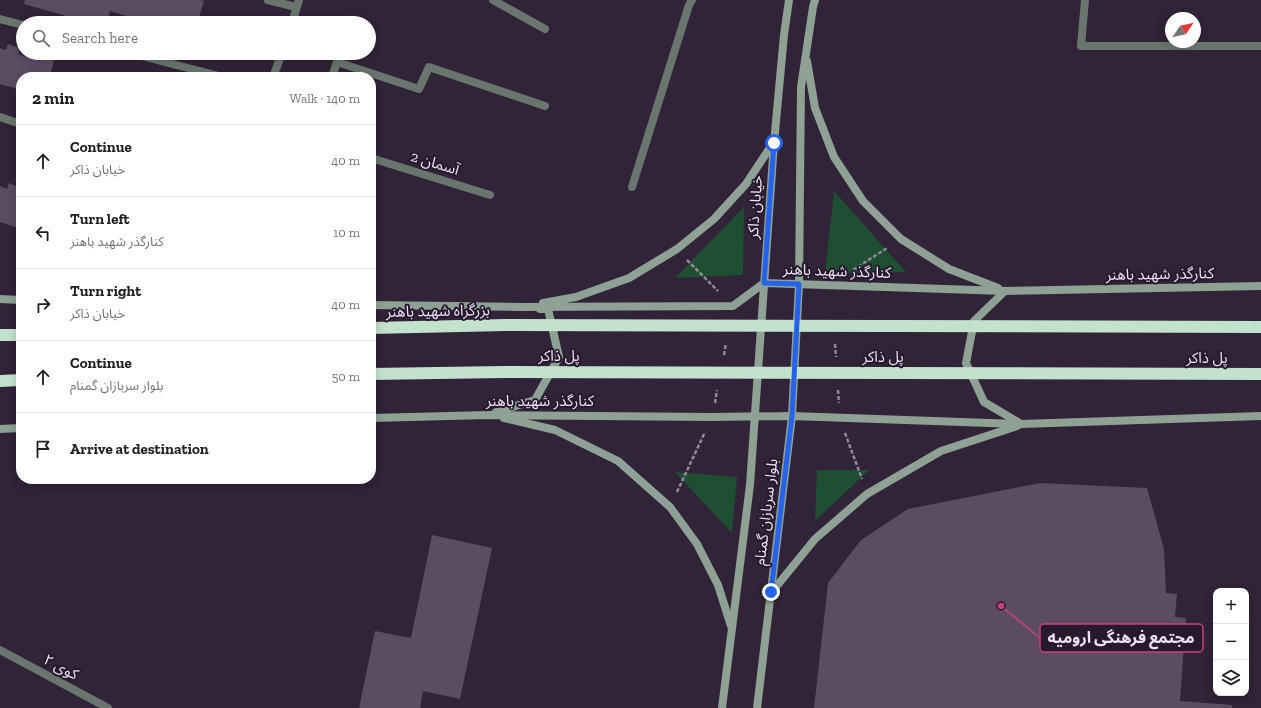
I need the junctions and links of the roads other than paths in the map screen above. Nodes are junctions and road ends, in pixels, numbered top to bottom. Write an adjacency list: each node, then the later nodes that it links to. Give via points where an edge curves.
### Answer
1 (268, 0): 7 (street)
2 (494, 0): 11 (street)
3 (789, 0): 24 (main road, خیابان ذاکر)
4 (815, 0): 13 (main road)
5 (1084, 0): 12 (street, via 1081,46)
6 (688, 2): 26 (street)
7 (298, 4): 8 (street)
8 (294, 16)
9 (0, 19): 10 (street)
10 (16, 23)
11 (545, 29)
12 (1261, 46)
13 (806, 55): 29 (main road, via 801,87); 31 (main road, via 815,108 834,157 863,201 901,239 949,269)
14 (157, 60): 16 (street)
15 (279, 60): 17 (street)
16 (204, 72)
17 (275, 72)
18 (334, 72): 19 (street, via 337,62)
19 (367, 72)
20 (376, 75): 21 (street, via 419,89 429,67)
21 (545, 106)
22 (0, 117): 23 (street)
23 (16, 122)
24 (774, 143): 28 (main road, خیابان ذاکر); 35 (main road, via 741,190 714,219 677,249 629,278 576,297)
25 (376, 160): 27 (street, آسمان 2)
26 (632, 187)
27 (490, 195)
28 (764, 283): 29 (main road, کنارگذر شهید باهنر); 35 (main road, کنارگذر شهید باهنر, via 733,306); 48 (main road, خیابان ذاکر)
29 (799, 284): 31 (main road, کنارگذر شهید باهنر); 46 (main road)
30 (1261, 286): 31 (main road, کنارگذر شهید باهنر)
31 (1004, 291): 50 (main road, via 974,321 966,363 984,402)
32 (0, 300): 33 (main road)
33 (16, 300)
34 (376, 305): 35 (main road)
35 (520, 307): 45 (main road, via 548,310 559,357 535,400)
36 (506, 325): 37 (highway, پل ذاکر, bridge); 38 (highway, بزرگراه شهید باهنر)
37 (1261, 327)
38 (376, 328)
39 (16, 335): 40 (highway)
40 (0, 336)
41 (376, 374): 42 (highway, پل ذاکر, bridge)
42 (1261, 374)
43 (16, 380): 44 (highway)
44 (0, 381)
45 (488, 415): 48 (main road, کنارگذر شهید باهنر); 49 (main road, کنارگذر شهید باهنر); 54 (main road, via 555,430 618,461 670,507 697,544 718,586)
46 (792, 416): 48 (main road, کنارگذر شهید باهنر); 50 (main road, کنارگذر شهید باهنر); 53 (main road, بلوار سربازان گمنام)
47 (1261, 416): 50 (main road, کنارگذر شهید باهنر)
48 (754, 417): 54 (main road, بلوار سربازان گمنام, via 750,485)
49 (376, 418)
50 (1021, 424): 53 (main road, via 941,451 868,494 815,539)
51 (16, 428): 52 (main road)
52 (0, 429)
53 (771, 592): 58 (main road, بلوار سربازان گمنام)
54 (732, 629): 57 (main road, بلوار سربازان گمنام)
55 (0, 650): 56 (street, کوی ۲)
56 (108, 708)
57 (722, 708)
58 (757, 708)

